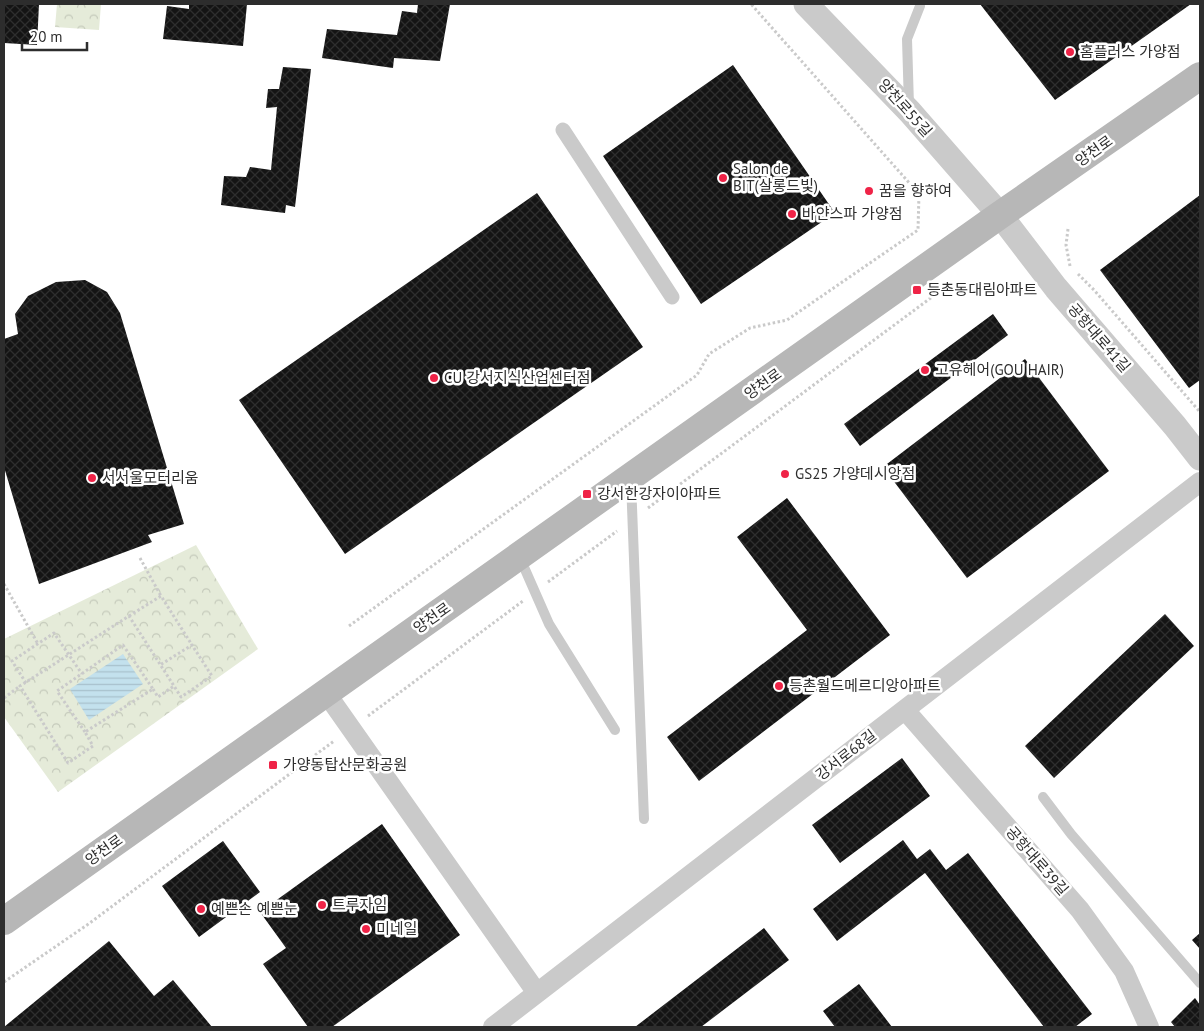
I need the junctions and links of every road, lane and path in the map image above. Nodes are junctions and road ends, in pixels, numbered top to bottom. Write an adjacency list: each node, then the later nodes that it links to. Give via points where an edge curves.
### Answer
1 (750, 4): 24 (path, via 919,194 918,230 786,320 750,328 709,354 697,374)
2 (806, 4): 5 (street, 양천로55길)
3 (920, 6): 5 (lane, via 907,38)
4 (1200, 76): 7 (main road, 양천로)
5 (910, 112): 7 (street, 양천로55길)
6 (563, 130): 11 (street)
7 (1000, 215): 14 (street, 공항대로41길, via 1056,288); 15 (main road, 양천로)
8 (1068, 229): 9 (path, via 1066,245)
9 (1070, 267)
10 (1076, 273): 13 (path)
11 (672, 297)
12 (932, 297): 17 (path)
13 (1200, 412)
14 (1200, 458)
15 (631, 478): 17 (lane); 18 (main road, 양천로)
16 (1200, 482): 36 (street, 강서로68길)
17 (633, 519): 21 (path); 41 (lane)
18 (519, 557): 21 (lane); 34 (main road, 양천로)
19 (140, 558): 22 (path)
20 (4, 584): 25 (path)
21 (535, 592): 37 (path); 38 (lane, via 549,624)
22 (161, 596): 23 (path); 26 (path)
23 (129, 616): 27 (path); 28 (path)
24 (349, 626)
25 (38, 644): 27 (path, via 54,633); 30 (path, via 12,661)
26 (192, 645): 28 (path); 32 (path, via 212,676 181,697)
27 (68, 654): 29 (path); 30 (path)
28 (160, 665): 32 (path)
29 (82, 674): 33 (path, via 123,645); 39 (path, via 56,691)
30 (26, 683): 31 (path)
31 (20, 686): 35 (path); 39 (path, via 68,762 93,746)
32 (174, 686): 33 (path, via 158,696)
33 (153, 689): 39 (path)
34 (326, 693): 37 (street); 42 (main road, 양천로)
35 (4, 698)
36 (905, 710): 45 (street, 강서로68길); 46 (street, 공항대로39길, via 1080,910 1124,971)
37 (351, 728): 43 (path, via 87,925); 45 (street)
38 (615, 730)
39 (85, 732)
40 (1043, 797): 44 (lane)
41 (644, 819)
42 (4, 921)
43 (4, 982)
44 (1200, 983)
45 (537, 993): 47 (street, 강서로68길)
46 (1146, 1026)
47 (492, 1027)

